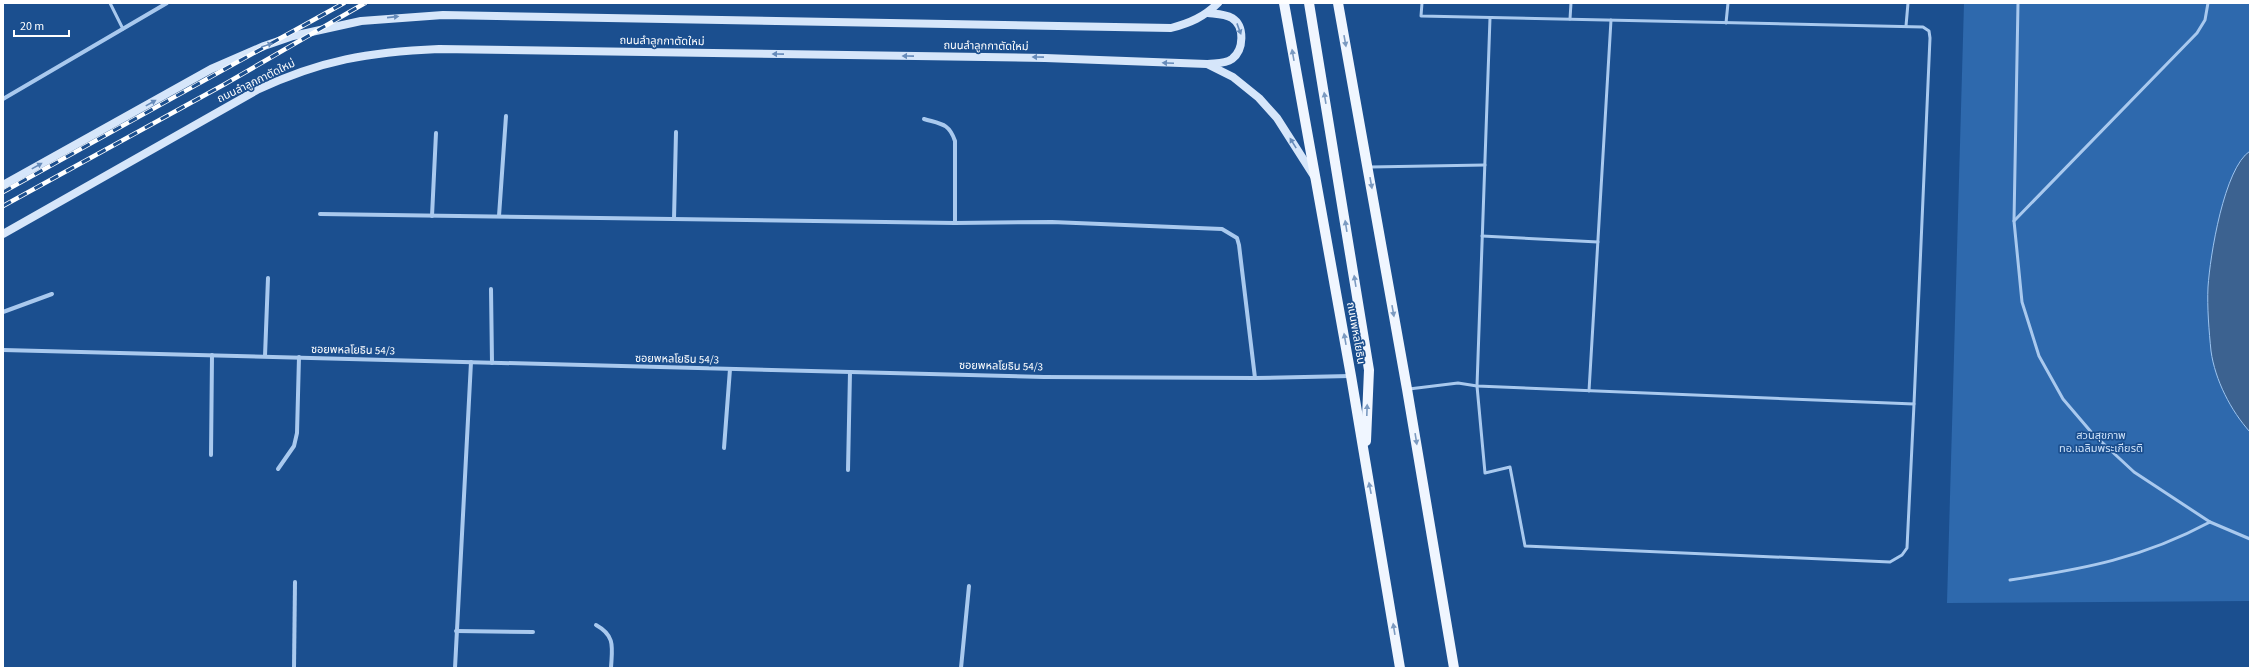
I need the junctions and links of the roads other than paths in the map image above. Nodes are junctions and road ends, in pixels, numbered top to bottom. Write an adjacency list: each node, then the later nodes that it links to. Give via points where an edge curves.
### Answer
1 (110, 3): 19 (lane)
2 (167, 3): 19 (street)
3 (1218, 3): 13 (main road, ถนนลำลูกกาตัดใหม่)
4 (1284, 3): 28 (main road, ถนนพหลโยธิน, one-way to 4)
5 (1309, 3): 59 (main road, one-way to 5, via 1369,370)
6 (1338, 3): 27 (main road, one-way to 27)
7 (1422, 3): 14 (lane, via 1421,16)
8 (1571, 3): 15 (lane)
9 (1728, 3): 17 (lane)
10 (1908, 3): 18 (lane)
11 (2018, 3): 34 (lane)
12 (2208, 3): 34 (lane, via 2205,20 2197,33)
13 (1208, 13): 20 (main road, one-way to 20, via 1233,18 1242,36 1238,51 1232,59 1224,63); 29 (main road, ถนนลำลูกกาตัดใหม่, one-way to 13, via 237,56 293,36 361,21 443,15 1171,28 1189,24)
14 (1490, 18): 15 (lane); 26 (lane)
15 (1570, 19): 16 (lane)
16 (1611, 20): 17 (lane); 38 (lane)
17 (1726, 23): 18 (lane)
18 (1906, 26): 56 (lane, via 1923,27 1929,31 1930,38)
19 (123, 28): 21 (street)
20 (1207, 64): 28 (main road, ถนนลำลูกกาตัดใหม่, one-way to 20, via 1277,118 1259,98 1233,77); 36 (main road, ถนนลำลูกกาตัดใหม่, one-way to 36, via 1045,58 439,49 369,55 303,70 257,90)
21 (3, 99)
22 (506, 116): 32 (street)
23 (924, 119): 35 (street, via 944,125 951,130 955,141)
24 (676, 132): 33 (street)
25 (436, 133): 31 (street)
26 (1485, 165): 27 (lane); 37 (lane)
27 (1368, 167): 54 (main road, one-way to 54)
28 (1314, 176): 51 (main road, ถนนพหลโยธิน, one-way to 28)
29 (3, 185)
30 (320, 214): 31 (street)
31 (432, 216): 32 (street)
32 (499, 216): 33 (street)
33 (674, 219): 35 (street)
34 (2014, 221): 62 (lane, via 2022,302 2039,356 2063,399 2092,434 2134,472)
35 (955, 223): 52 (street, via 1052,222 1208,227 1230,232 1237,238 1239,245)
36 (3, 234)
37 (1482, 236): 38 (lane); 53 (lane)
38 (1598, 242): 55 (lane)
39 (268, 278): 45 (street)
40 (491, 289): 48 (street)
41 (52, 294): 42 (street)
42 (3, 312)
43 (3, 350): 44 (street, ซอยพหลโยธิน 54/3)
44 (212, 355): 45 (street, ซอยพหลโยธิน 54/3); 58 (street)
45 (265, 356): 46 (street, ซอยพหลโยธิน 54/3)
46 (299, 357): 47 (street, ซอยพหลโยธิน 54/3); 60 (street, via 297,433 294,446)
47 (471, 362): 48 (street, ซอยพหลโยธิน 54/3); 68 (street)
48 (492, 363): 49 (street, ซอยพหลโยธิน 54/3)
49 (730, 369): 50 (street, ซอยพหลโยธิน 54/3); 57 (street)
50 (850, 372): 52 (street, ซอยพหลโยธิน 54/3, via 1044,377); 61 (street)
51 (1351, 376): 52 (street, ซอยพหลโยธิน 54/3); 59 (main road, ถนนพหลโยธิน)
52 (1255, 378)
53 (1477, 386): 54 (lane, via 1458,383); 55 (lane); 56 (lane, via 1485,473 1510,467 1525,546 1882,562 1890,562 1902,555 1907,548)
54 (1407, 389): 75 (main road, one-way to 75)
55 (1589, 391): 56 (lane)
56 (1914, 404)
57 (724, 448)
58 (211, 455)
59 (1366, 463): 74 (main road, ถนนพหลโยธิน, one-way to 59)
60 (278, 469)
61 (848, 470)
62 (2210, 522): 63 (lane); 64 (lane, via 2175,539 2115,561 2077,570)
63 (2250, 539)
64 (2010, 580)
65 (295, 582): 70 (street)
66 (969, 586): 73 (street)
67 (596, 625): 72 (street, via 606,630 611,638)
68 (456, 630): 69 (street); 71 (street)
69 (533, 632)
70 (294, 668)
71 (455, 668)
72 (610, 668)
73 (962, 668)
74 (1400, 668)
75 (1454, 668)

